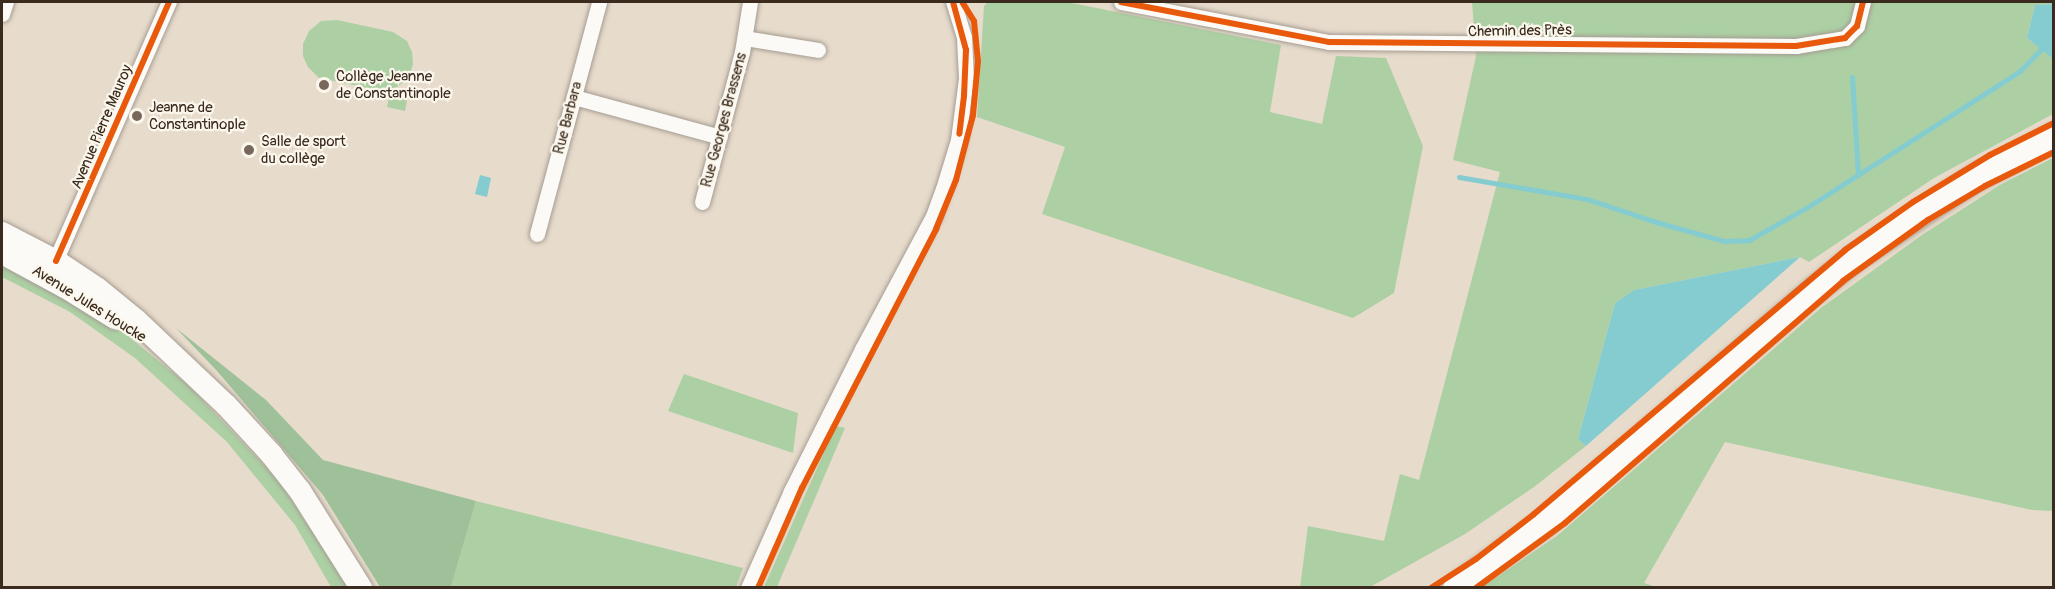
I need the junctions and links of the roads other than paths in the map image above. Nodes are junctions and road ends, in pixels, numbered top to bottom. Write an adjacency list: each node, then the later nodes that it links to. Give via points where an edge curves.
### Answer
1 (6, 2): 8 (street)
2 (169, 2): 18 (street, Avenue Pierre Mauroy)
3 (599, 2): 11 (street, Rue Barbara)
4 (750, 2): 9 (street, Rue Georges Brassens)
5 (954, 2): 20 (street, via 964,37 966,78 958,140 943,189 933,216 791,491)
6 (1121, 2): 7 (street, Chemin des Près, via 1329,42 1784,46 1830,43 1845,38 1857,26)
7 (1863, 2)
8 (2, 14)
9 (745, 38): 10 (street, Rue Georges Brassens); 12 (street, Rue Georges Brassens)
10 (818, 50)
11 (574, 97): 12 (street); 16 (street, Rue Barbara)
12 (720, 137): 14 (street, Rue Georges Brassens)
13 (2054, 138): 21 (main road, via 1967,183 1855,258 1541,526)
14 (702, 202)
15 (2, 233): 18 (main road, Avenue Jules Houcke)
16 (537, 234)
17 (2, 253): 18 (main road, Avenue Jules Houcke)
18 (52, 269): 19 (main road, Avenue Jules Houcke, via 176,359 226,405 271,453 321,521)
19 (361, 588)
20 (748, 588)
21 (1455, 588)

